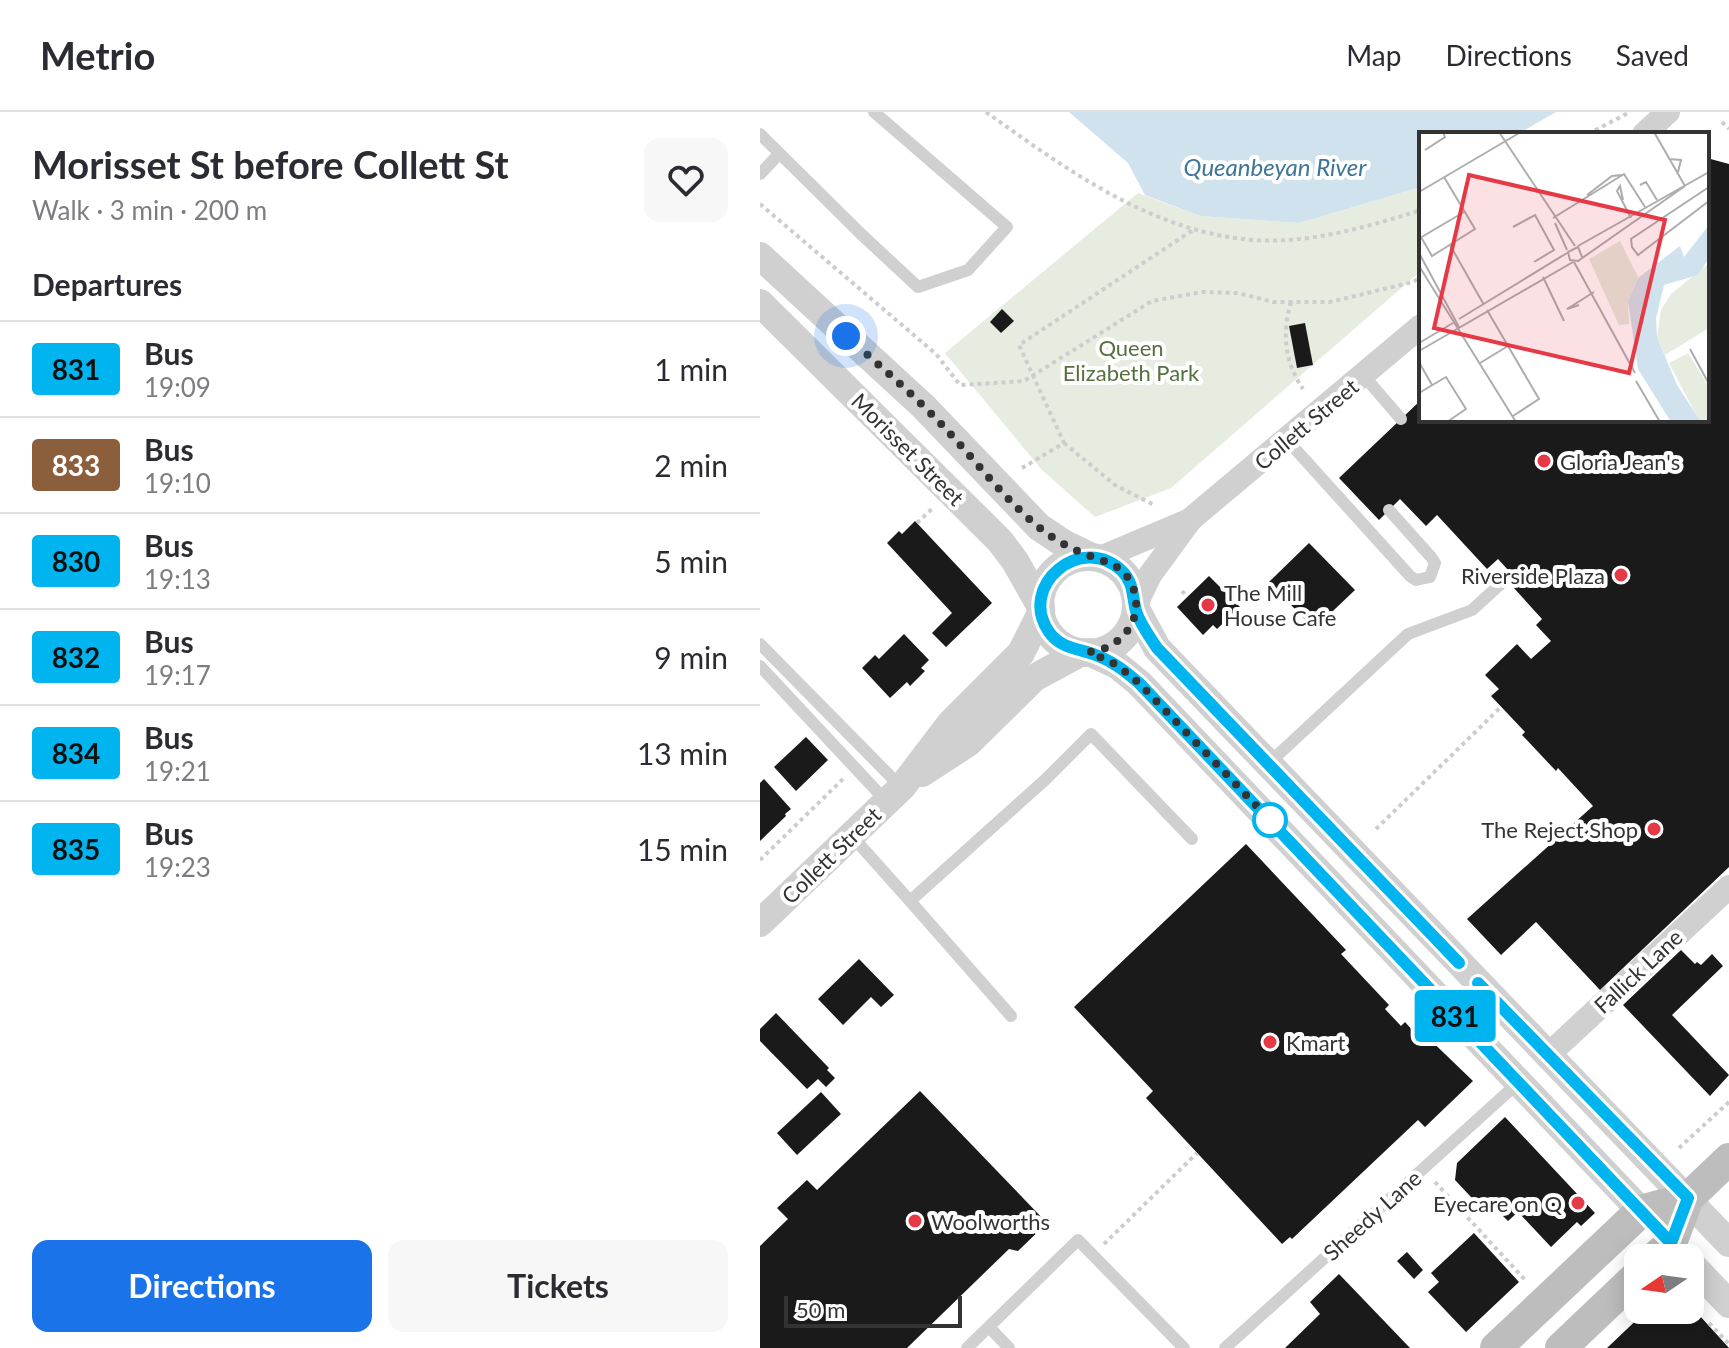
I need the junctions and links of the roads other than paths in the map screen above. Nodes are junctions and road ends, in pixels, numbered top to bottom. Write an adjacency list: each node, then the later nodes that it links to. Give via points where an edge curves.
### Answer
1 (874, 112): 5 (lane, via 1007,227 968,270 918,287)
2 (1668, 112): 3 (street)
3 (1646, 132)
4 (760, 134): 5 (lane)
5 (779, 154): 6 (lane)
6 (760, 174)
7 (760, 256): 10 (street, Morisset Street)
8 (767, 314): 10 (street, via 808,319); 19 (street, Morisset Street, via 1000,541)
9 (1419, 328): 11 (street, Collett Street)
10 (846, 336): 16 (street, Morisset Street, via 924,407 1039,527)
11 (1364, 376): 12 (lane); 13 (street, Collett Street)
12 (1401, 419)
13 (1287, 440): 14 (lane, via 1410,576 1430,577 1435,563); 15 (street, Collett Street)
14 (1389, 510)
15 (1191, 519): 16 (street, Collett Street); 18 (street, Collett Street, via 1150,575)
16 (1096, 558): 18 (street, via 1125,575); 19 (street, via 1074,559 1052,574 1043,589)
17 (1506, 579): 23 (lane, via 1472,610 1408,634)
18 (1136, 606): 21 (street, via 1123,637 1112,646); 23 (street, via 1157,648)
19 (1041, 610): 21 (street, via 1053,637 1069,649); 24 (street, Collett Street, via 1021,653 950,724)
20 (760, 644): 24 (lane)
21 (1086, 652): 24 (street, Collett Street, via 1034,678 968,743); 32 (street, via 1117,665 1139,683)
22 (760, 666): 24 (lane, via 856,767)
23 (1268, 764): 31 (street)
24 (894, 794): 25 (street, Collett Street)
25 (851, 835): 28 (lane); 29 (street, Collett Street)
26 (1192, 839): 28 (lane, via 1091,734)
27 (1729, 887): 31 (street, Fallick Lane)
28 (910, 901): 30 (lane)
29 (760, 923)
30 (1011, 1016)
31 (1548, 1055): 34 (street)
32 (1519, 1082): 35 (street); 46 (lane, Sheedy Lane)
33 (1729, 1159): 34 (main road)
34 (1688, 1198): 35 (main road); 36 (street); 38 (main road)
35 (1641, 1211): 37 (main road); 47 (main road)
36 (1729, 1243)
37 (1666, 1244)
38 (1678, 1244)
39 (1704, 1281): 41 (street)
40 (1624, 1288): 48 (main road)
41 (1729, 1304)
42 (989, 1327): 43 (lane); 44 (lane); 45 (lane, via 1078,1240)
43 (967, 1348)
44 (1009, 1348)
45 (1184, 1348)
46 (1225, 1348)
47 (1496, 1348)
48 (1561, 1348)

